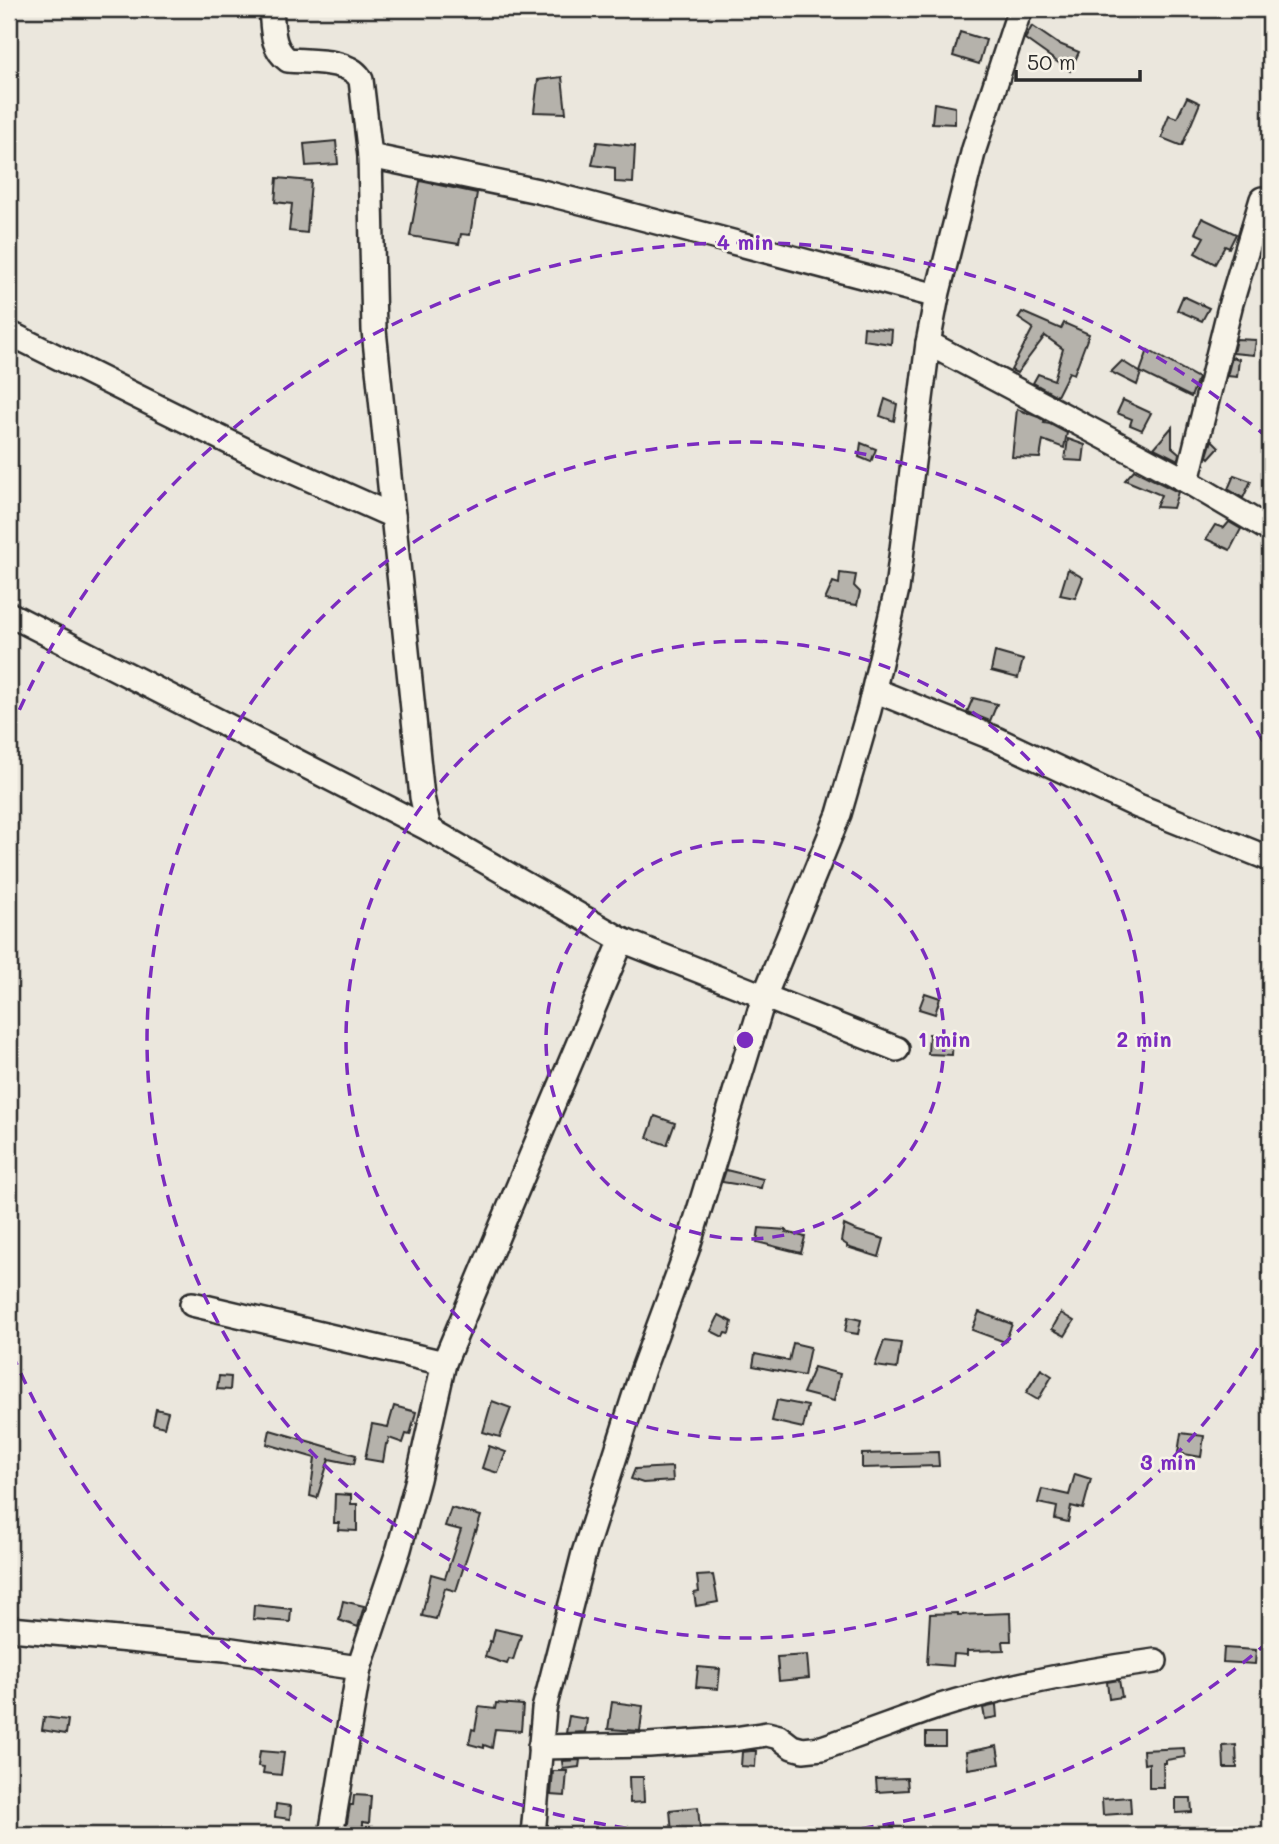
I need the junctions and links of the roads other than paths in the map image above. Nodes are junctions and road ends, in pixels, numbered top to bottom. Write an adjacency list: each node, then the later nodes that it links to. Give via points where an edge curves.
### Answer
1 (271, 9): 3 (street, via 277,49 288,60 337,64 358,73)
2 (1021, 9): 5 (street, via 974,149)
3 (370, 156): 5 (street, via 574,200); 9 (street, via 374,330)
4 (1262, 199): 8 (street)
5 (937, 296): 7 (street)
6 (9, 333): 9 (street, via 251,453)
7 (928, 342): 8 (street); 12 (street, via 897,589)
8 (1187, 481): 10 (street)
9 (393, 516): 13 (street)
10 (1270, 530)
11 (9, 614): 13 (street)
12 (874, 690): 14 (street); 16 (street, via 839,814)
13 (429, 829): 15 (street)
14 (1270, 859)
15 (622, 940): 16 (street); 19 (street)
16 (764, 998): 17 (street); 23 (street, via 687,1250 643,1368 584,1553 544,1709)
17 (897, 1049)
18 (192, 1304): 19 (street)
19 (444, 1363): 22 (street, via 402,1537)
20 (11, 1629): 22 (street)
21 (1155, 1661): 23 (street, via 1000,1689 822,1748 803,1750 767,1734 649,1745)
22 (359, 1668): 24 (street)
23 (540, 1747): 25 (street)
24 (331, 1835)
25 (533, 1835)

